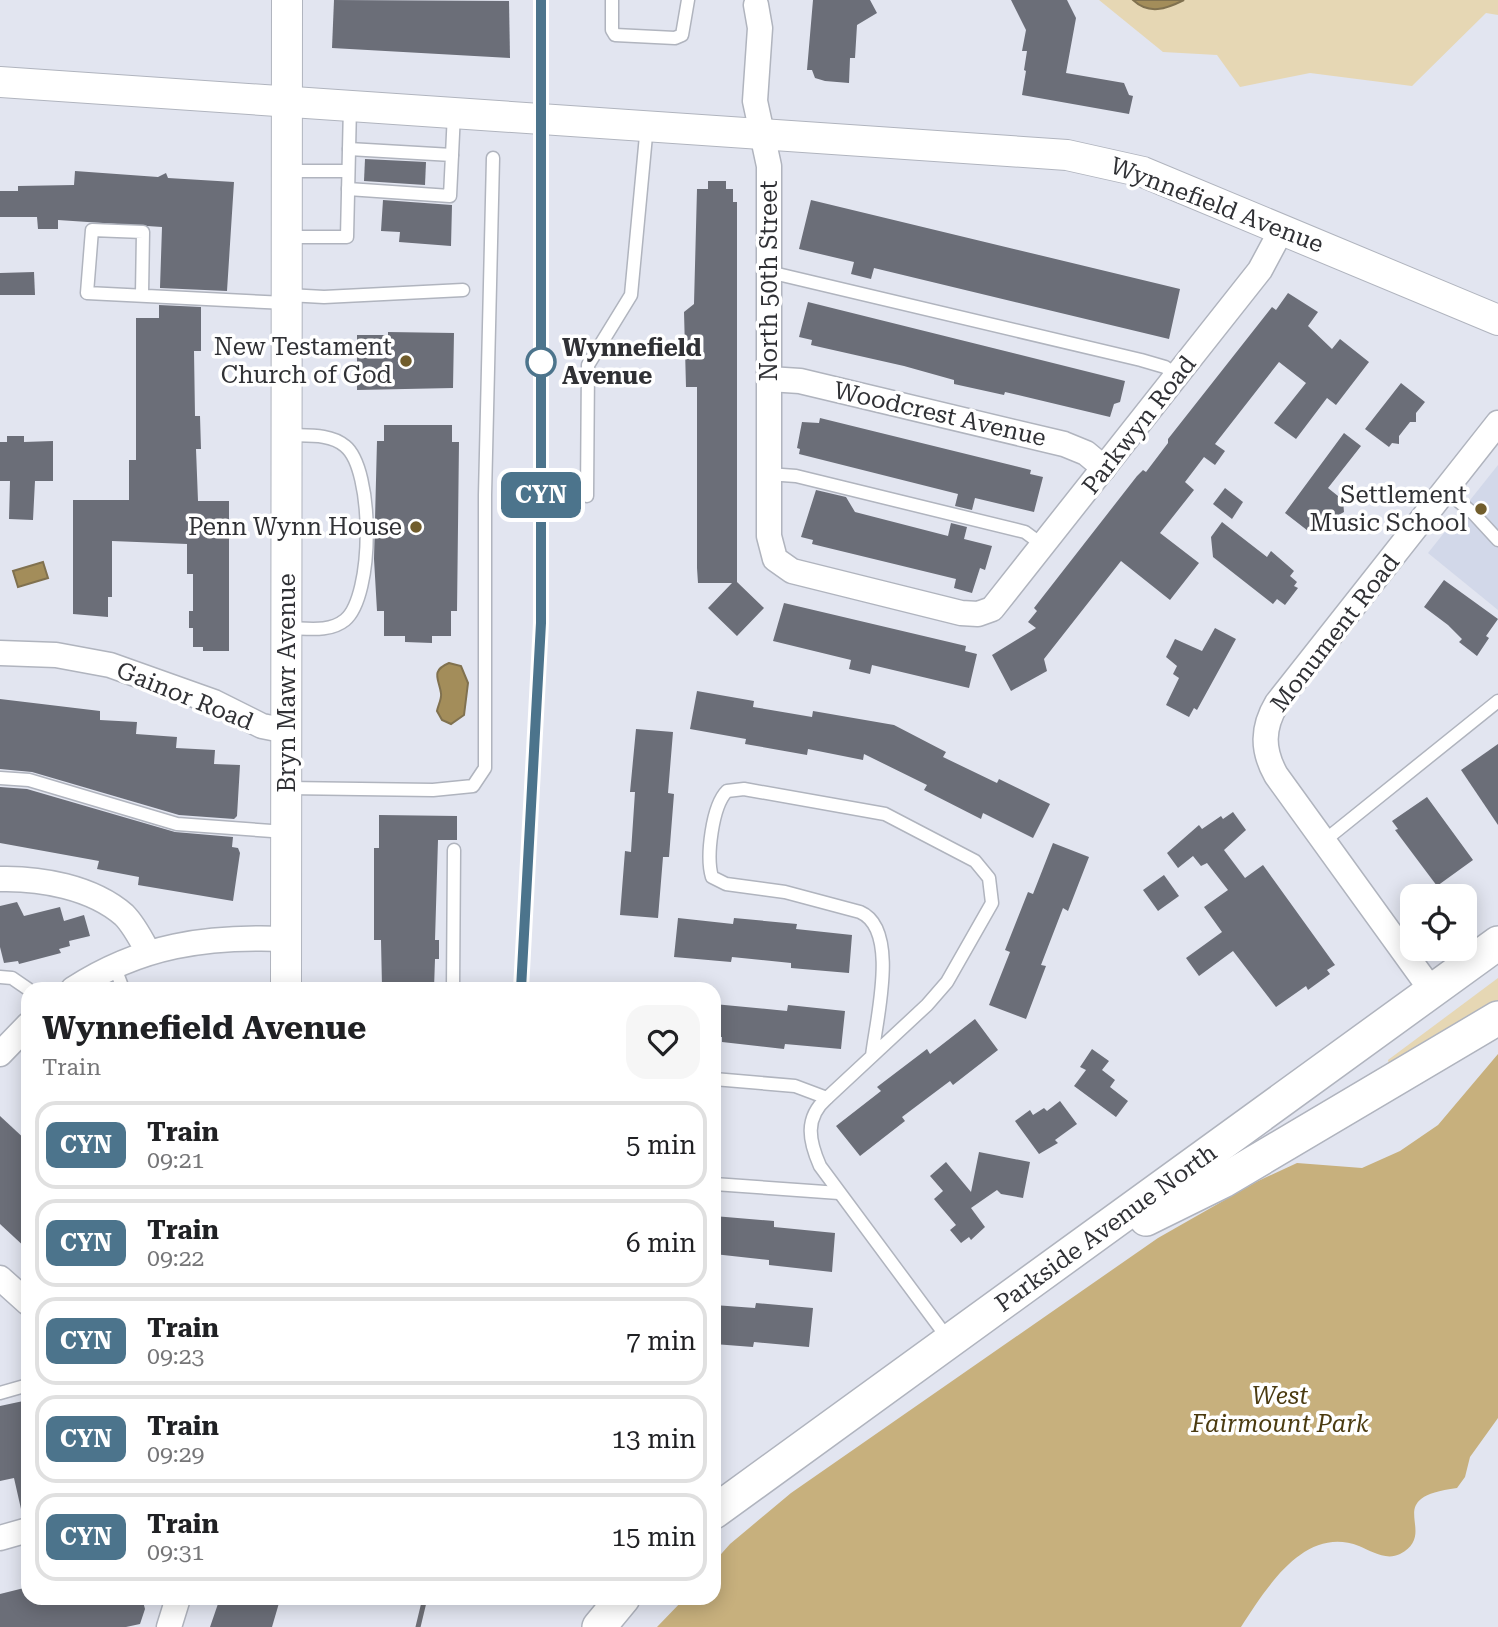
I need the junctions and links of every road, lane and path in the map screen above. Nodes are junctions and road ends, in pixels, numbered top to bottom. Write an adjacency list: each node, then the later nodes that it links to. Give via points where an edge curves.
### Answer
1 (287, 0): 6 (street, Bryn Mawr Avenue)
2 (612, 0): 3 (lane, via 615,35 675,38 685,27)
3 (688, 0)
4 (756, 2): 10 (street, North 50th Street, via 760,28 754,86)
5 (0, 82): 6 (street, Wynnefield Avenue)
6 (287, 102): 7 (street, Wynnefield Avenue); 14 (street, Bryn Mawr Avenue)
7 (351, 106): 8 (street, Wynnefield Avenue); 11 (lane)
8 (454, 113): 9 (street, Wynnefield Avenue); 12 (lane)
9 (647, 125): 10 (street, Wynnefield Avenue); 31 (lane, via 631,295 588,365)
10 (762, 132): 17 (street, Wynnefield Avenue, via 1097,160 1143,172); 19 (street, North 50th Street, via 769,166)
11 (349, 149): 12 (lane); 15 (lane)
12 (453, 155): 16 (lane, via 450,196 394,187)
13 (493, 158): 40 (lane, via 485,495 485,768 473,786 433,790)
14 (287, 171): 15 (lane); 18 (street, Bryn Mawr Avenue)
15 (347, 171): 16 (lane)
16 (348, 189): 18 (lane, via 347,237)
17 (1282, 229): 23 (street, Wynnefield Avenue); 24 (street, Parkwyn Road, via 1261,270)
18 (287, 237): 22 (street, Bryn Mawr Avenue)
19 (769, 272): 24 (lane, via 1141,360); 25 (street, North 50th Street)
20 (463, 290): 22 (lane)
21 (142, 294): 21 (lane, via 142,232 92,230 87,293); 22 (lane)
22 (287, 299): 27 (street, Bryn Mawr Avenue)
23 (1498, 320)
24 (1178, 376): 28 (street, Parkwyn Road)
25 (769, 379): 28 (street, Woodcrest Avenue, via 800,381 1064,444 1086,453); 29 (street, North 50th Street)
26 (1498, 423): 30 (street, Monument Road)
27 (288, 435): 35 (street, Bryn Mawr Avenue); 35 (lane, via 335,439 352,453 363,480 365,555 351,615 334,626)
28 (1104, 468): 33 (street, Parkwyn Road)
29 (768, 474): 33 (lane, via 796,476 1025,532); 34 (street, North 50th Street, via 769,544 775,559 801,574 961,613)
30 (1445, 490): 32 (lane); 42 (street, Monument Road, via 1270,714 1265,739 1269,763)
31 (587, 496)
32 (1498, 540)
33 (1044, 546): 34 (street, Parkwyn Road, via 1003,599)
34 (984, 613)
35 (287, 628): 38 (street, Bryn Mawr Avenue)
36 (0, 653): 38 (street, Gainor Road, via 56,655 110,665 214,702 262,726)
37 (1498, 701): 42 (lane)
38 (287, 731): 40 (street, Bryn Mawr Avenue)
39 (0, 778): 41 (lane, via 29,780 191,827)
40 (287, 788): 41 (street, Bryn Mawr Avenue)
41 (286, 832): 45 (street, Bryn Mawr Avenue)
42 (1324, 841): 55 (street, Monument Road)
43 (454, 850): 53 (lane)
44 (0, 879): 47 (street, via 31,878 101,900 130,921)
45 (286, 939): 47 (street, via 212,940); 52 (street, Bryn Mawr Avenue)
46 (1498, 943): 55 (main road, Parkside Avenue North)
47 (148, 951): 48 (street)
48 (114, 965): 50 (street); 51 (lane)
49 (0, 976): 54 (lane)
50 (84, 982)
51 (120, 982)
52 (286, 982)
53 (453, 982)
54 (21, 984)
55 (1432, 991): 64 (main road, Parkside Avenue North)
56 (1498, 1018): 64 (main road, via 1223,1181)
57 (21, 1032): 58 (street)
58 (0, 1054)
59 (872, 1056): 59 (lane, via 883,957 879,930 860,912 785,892 726,884 712,877 709,862 716,808 727,791 744,789 885,814 975,861 989,878 992,903 955,970 937,995); 61 (lane)
60 (721, 1080): 61 (lane, via 795,1086)
61 (827, 1098): 63 (lane, via 812,1118 811,1140 820,1166)
62 (721, 1185): 63 (lane)
63 (838, 1193): 67 (lane)
64 (1051, 1268): 67 (main road, Parkside Avenue North)
65 (0, 1278): 66 (street)
66 (21, 1297)
67 (949, 1340): 70 (main road, Parkside Avenue North)
68 (21, 1387): 69 (lane)
69 (0, 1392)
70 (721, 1503)
71 (21, 1532): 72 (street)
72 (0, 1538)
73 (176, 1605): 74 (street)
74 (169, 1627)

